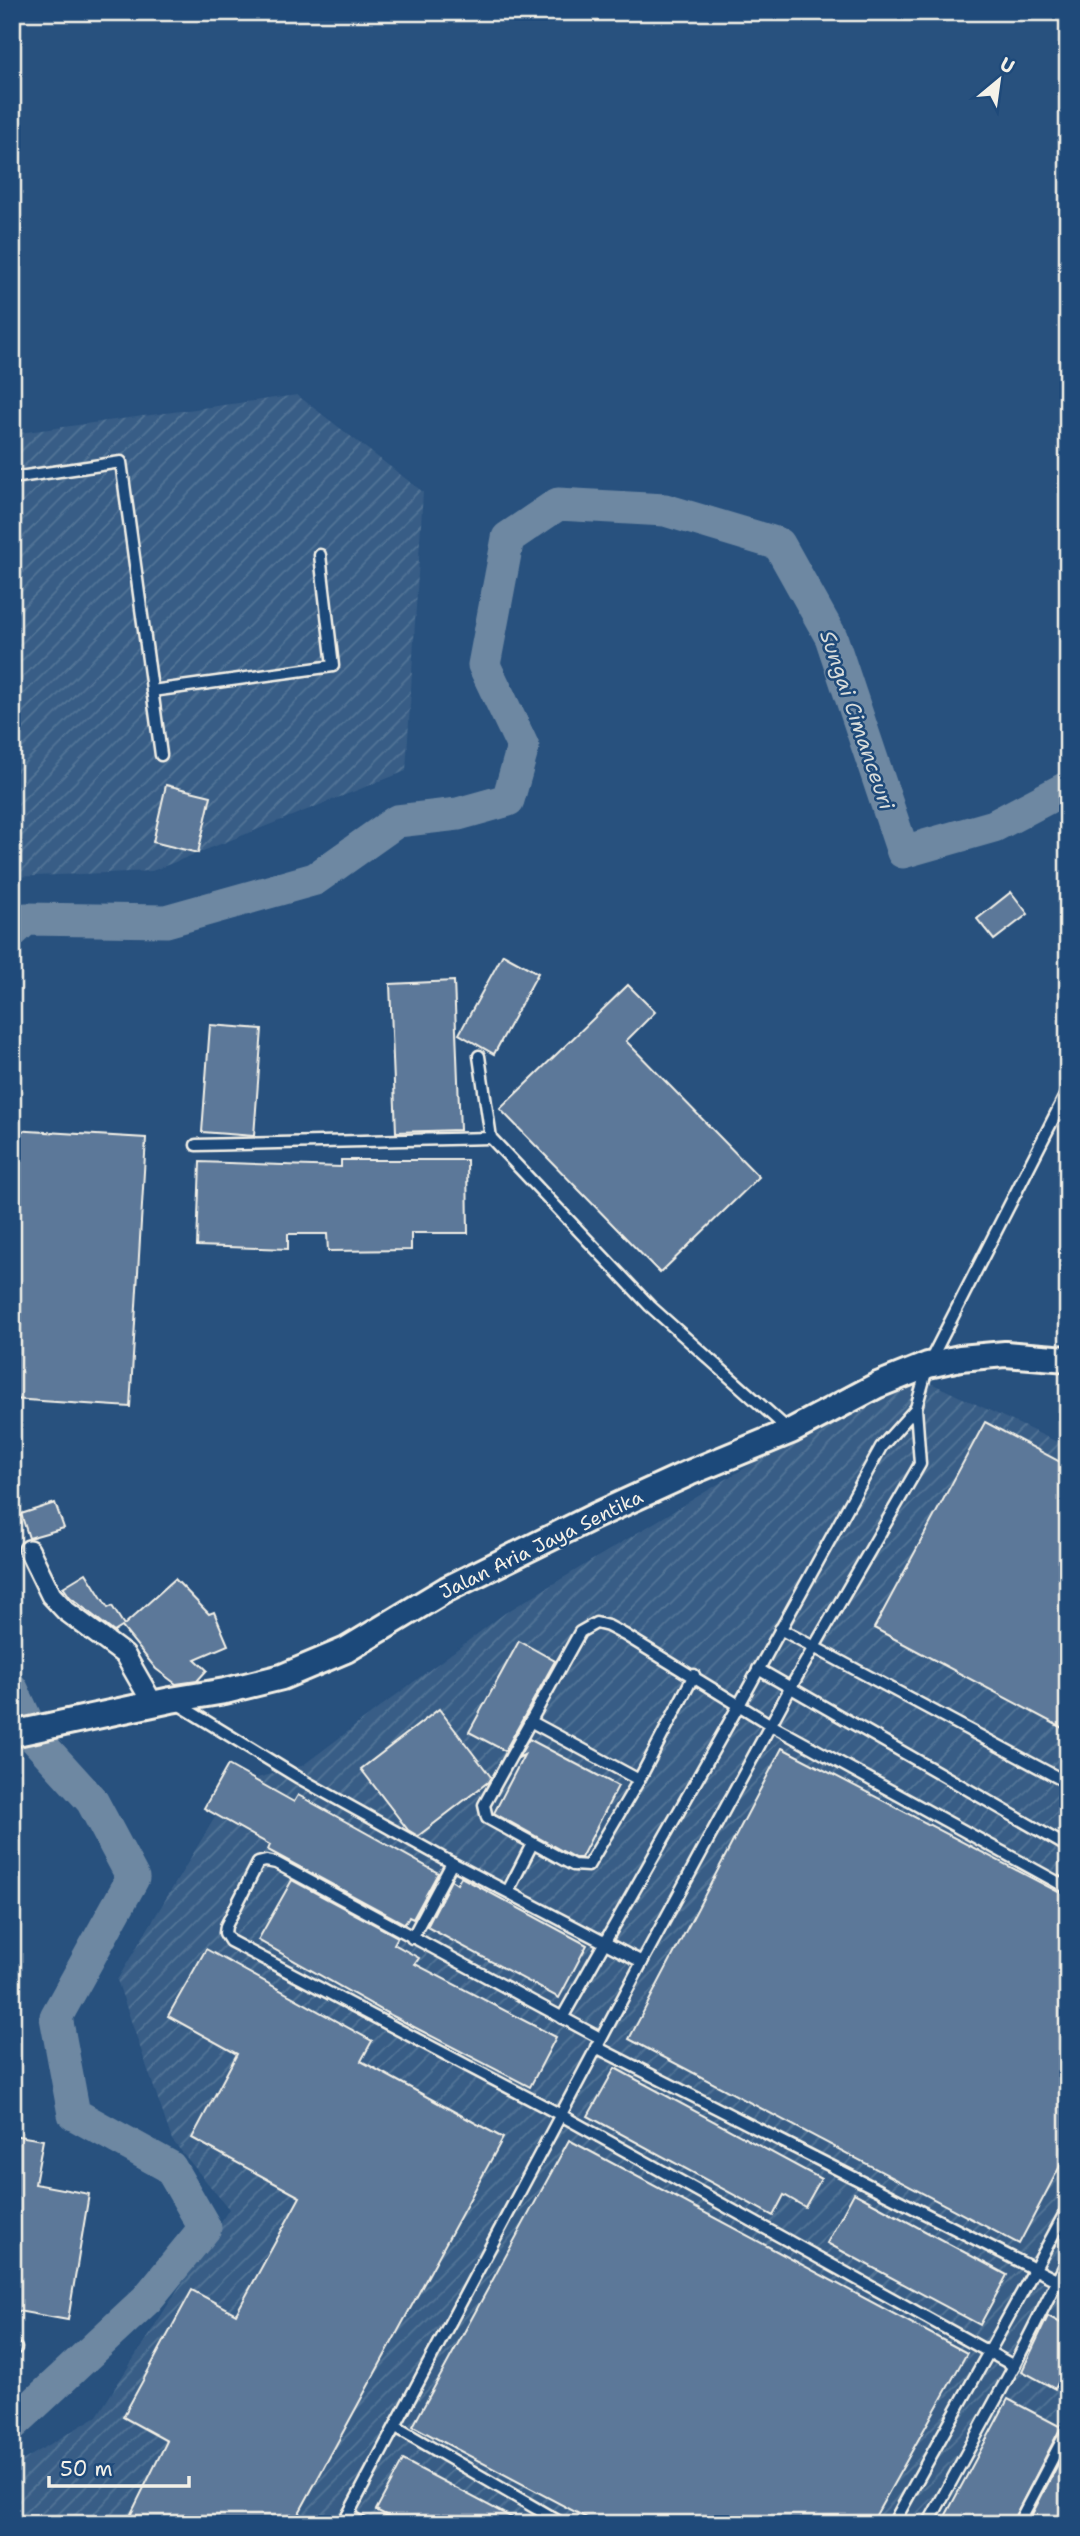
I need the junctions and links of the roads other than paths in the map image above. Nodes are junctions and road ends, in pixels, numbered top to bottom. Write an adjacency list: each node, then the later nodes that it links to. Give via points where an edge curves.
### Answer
1 (12, 478): 3 (lane, via 121,462)
2 (320, 555): 3 (lane, via 333,666)
3 (152, 691): 4 (lane)
4 (161, 755)
5 (479, 1056): 7 (lane)
6 (1068, 1090): 10 (lane)
7 (491, 1138): 8 (lane); 12 (lane, via 650,1306)
8 (196, 1145)
9 (1068, 1359): 10 (street, Jalan Aria Jaya Sentika, via 1005,1354)
10 (928, 1365): 11 (lane); 12 (street, Jalan Aria Jaya Sentika, via 878,1385)
11 (916, 1408): 14 (lane, via 881,1447); 15 (lane, via 920,1464)
12 (791, 1431): 19 (street, Jalan Aria Jaya Sentika, via 689,1473 491,1567 346,1650 282,1677)
13 (29, 1550): 19 (street, via 51,1595 125,1655)
14 (780, 1629): 15 (lane); 16 (lane)
15 (816, 1648): 18 (lane); 25 (lane)
16 (758, 1669): 18 (lane); 20 (lane)
17 (694, 1675): 20 (lane); 21 (lane, via 596,1623 580,1632); 24 (lane)
18 (792, 1687): 22 (lane); 27 (lane)
19 (162, 1702): 23 (street, Jalan Aria Jaya Sentika); 28 (lane)
20 (739, 1705): 22 (lane); 32 (lane)
21 (530, 1721): 24 (lane); 26 (lane, via 484,1805 487,1818)
22 (771, 1725): 29 (lane); 33 (lane)
23 (12, 1734)
24 (639, 1780): 26 (lane, via 588,1866 573,1865)
25 (1068, 1783)
26 (532, 1844): 30 (lane)
27 (1068, 1847)
28 (452, 1863): 30 (lane); 31 (lane)
29 (1068, 1888)
30 (508, 1891): 32 (lane)
31 (412, 1938): 34 (lane); 36 (lane, via 267,1861 258,1863 225,1933 230,1941)
32 (604, 1941): 33 (lane); 34 (lane)
33 (642, 1962): 35 (lane)
34 (562, 2018): 35 (lane)
35 (598, 2043): 36 (lane); 39 (lane)
36 (559, 2114): 42 (lane); 44 (lane)
37 (1068, 2207): 39 (lane)
38 (1068, 2259): 40 (lane)
39 (1035, 2269): 40 (lane); 42 (lane)
40 (1056, 2280): 41 (lane); 43 (lane)
41 (1068, 2286)
42 (987, 2352): 43 (lane); 49 (lane)
43 (1014, 2366): 50 (lane)
44 (396, 2427): 46 (lane); 48 (lane)
45 (1068, 2429): 51 (lane)
46 (345, 2519): 47 (lane)
47 (364, 2524)
48 (562, 2524)
49 (893, 2524)
50 (928, 2524)
51 (1018, 2524)

